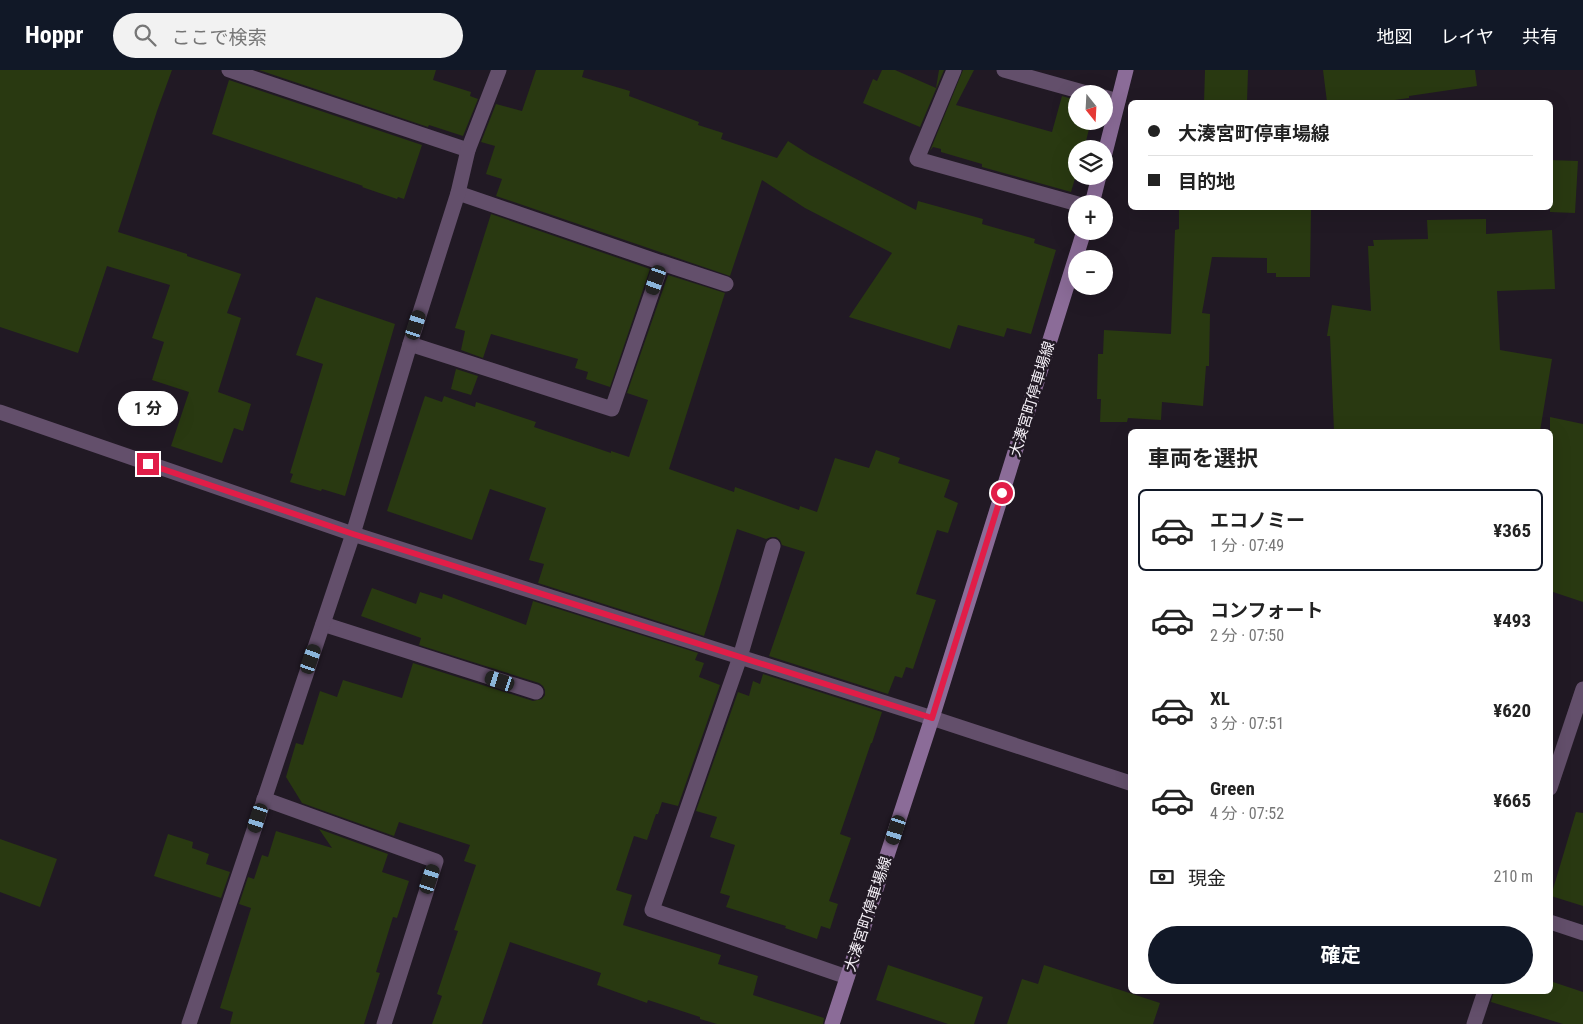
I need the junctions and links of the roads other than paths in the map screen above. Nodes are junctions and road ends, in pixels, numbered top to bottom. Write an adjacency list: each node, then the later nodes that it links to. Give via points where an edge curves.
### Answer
1 (229, 70): 8 (street)
2 (954, 70): 10 (street, via 917,159)
3 (1004, 70): 6 (street)
4 (1126, 70): 7 (main road)
5 (494, 71): 8 (street)
6 (1068, 88)
7 (1113, 95)
8 (468, 150): 9 (street)
9 (458, 193): 12 (street); 14 (street)
10 (1068, 201)
11 (1081, 240): 22 (main road, 大湊宮町停車場線)
12 (662, 263): 13 (street); 14 (street, via 612,409)
13 (726, 284)
14 (410, 344): 16 (street)
15 (0, 412): 16 (street)
16 (353, 534): 18 (street); 19 (street)
17 (773, 546): 19 (street)
18 (323, 624): 21 (street); 25 (street)
19 (740, 657): 22 (street); 28 (street, via 652,910)
20 (1583, 688): 23 (street)
21 (536, 692)
22 (932, 718): 24 (street); 28 (main road, 大湊宮町停車場線)
23 (1553, 779)
24 (1128, 782)
25 (264, 799): 30 (street); 31 (street, via 436,861)
26 (1553, 923): 27 (street)
27 (1583, 933)
28 (847, 977): 32 (main road, 大湊宮町停車場線)
29 (1484, 994): 33 (street)
30 (189, 1024)
31 (384, 1024)
32 (832, 1024)
33 (1474, 1024)

